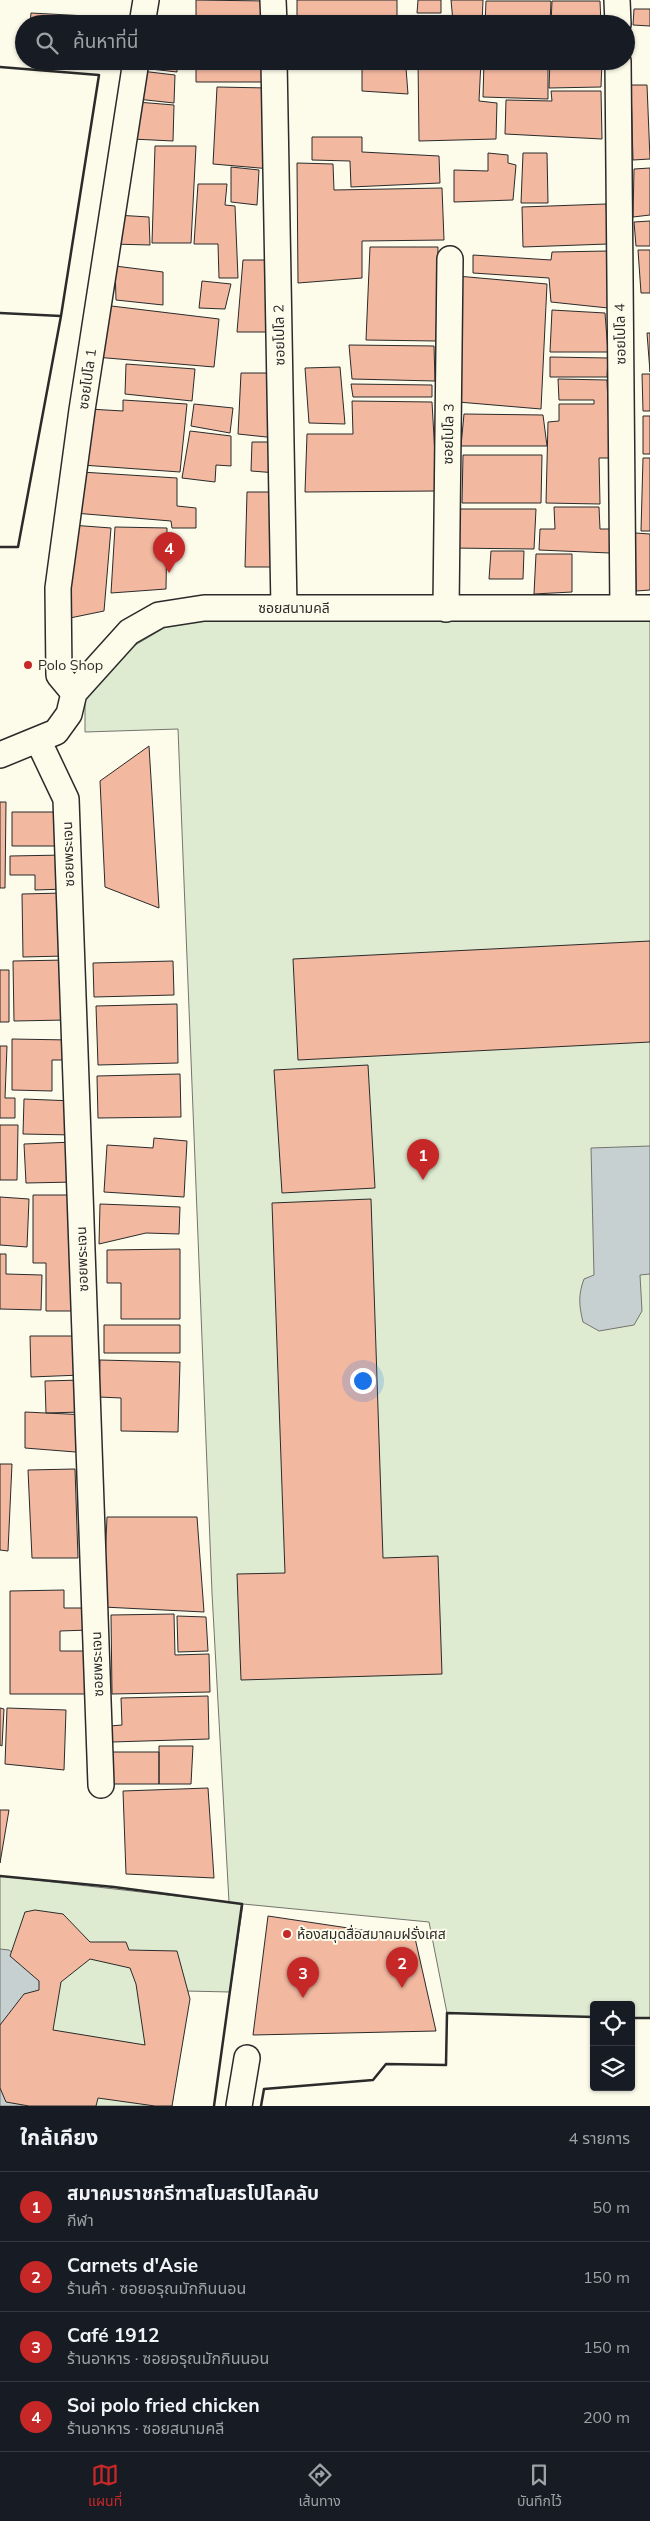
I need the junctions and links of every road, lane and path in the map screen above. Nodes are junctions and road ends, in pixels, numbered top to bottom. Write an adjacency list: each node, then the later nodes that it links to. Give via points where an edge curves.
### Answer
1 (146, 0): 4 (street)
2 (273, 0): 5 (street)
3 (618, 0): 6 (street)
4 (144, 15)
5 (274, 15)
6 (618, 15)
7 (135, 70): 15 (street, ซอยโปโล 1, via 58,588 59,675)
8 (274, 70): 11 (street, ซอยโปโล 2)
9 (618, 70): 12 (street, ซอยโปโล 4)
10 (450, 259): 14 (street, ซอยโปโล 3)
11 (284, 608): 14 (street, ซอยสนามคลี); 15 (street, ซอยสนามคลี, via 204,608 159,615 129,632)
12 (623, 608): 13 (street, ซอยสนามคลี); 14 (street, ซอยสนามคลี)
13 (650, 608)
14 (446, 609)
15 (74, 692): 16 (street, ซอยสนามคลี, via 63,724 56,732)
16 (38, 740): 17 (street, ซอยสนามคลี); 18 (street, ซอยพระเจน, via 66,799)
17 (0, 755)
18 (101, 1785)
19 (247, 2058): 20 (street)
20 (239, 2106)

